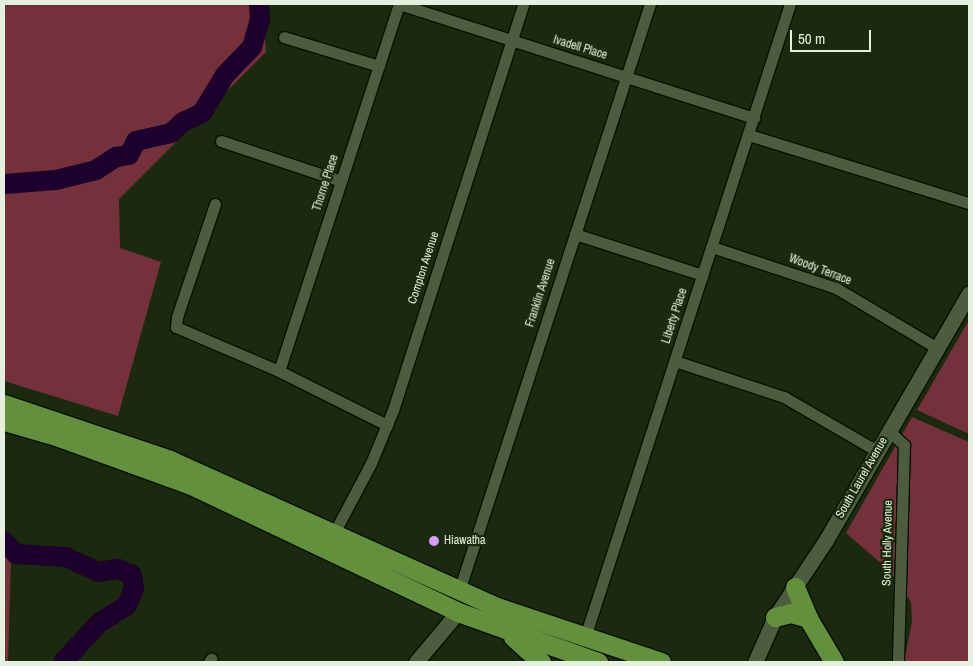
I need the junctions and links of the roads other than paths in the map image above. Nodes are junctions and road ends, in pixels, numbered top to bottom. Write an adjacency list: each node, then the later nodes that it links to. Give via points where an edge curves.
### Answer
1 (399, 4): 6 (street, Ivadell Place); 7 (street, Thorne Place)
2 (523, 4): 6 (street, Compton Avenue)
3 (650, 4): 8 (street, Franklin Avenue)
4 (790, 4): 9 (street, Liberty Place)
5 (284, 37): 7 (street)
6 (511, 41): 8 (street, Ivadell Place); 24 (street, Compton Avenue)
7 (378, 66): 12 (street, Thorne Place)
8 (626, 77): 9 (street, Ivadell Place); 15 (street, Franklin Avenue)
9 (754, 118): 10 (street, Liberty Place)
10 (749, 135): 13 (street); 16 (street, Liberty Place)
11 (220, 141): 12 (street)
12 (341, 180): 21 (street, Thorne Place)
13 (969, 203)
14 (215, 204): 21 (street, via 176,327)
15 (575, 234): 17 (street); 29 (street, Franklin Avenue)
16 (712, 247): 17 (street, Liberty Place); 19 (street, Woody Terrace, via 836,288)
17 (703, 275): 20 (street, Liberty Place)
18 (969, 293): 19 (street, South Laurel Avenue)
19 (937, 348): 25 (street, South Laurel Avenue)
20 (675, 361): 26 (street, via 784,397); 34 (street, Liberty Place)
21 (279, 371): 24 (street)
22 (4, 404): 27 (highway, via 170,460)
23 (4, 420): 30 (highway, via 59,436 191,486)
24 (388, 425): 27 (street, Compton Avenue)
25 (889, 431): 26 (street, South Laurel Avenue); 41 (street, South Holly Avenue, via 904,445)
26 (877, 450): 28 (street, South Laurel Avenue)
27 (334, 533): 29 (highway)
28 (795, 587): 31 (street, South Laurel Avenue); 32 (highway)
29 (459, 591): 34 (highway)
30 (458, 612): 33 (highway); 35 (street)
31 (775, 617): 32 (highway, via 792,613); 39 (street, South Laurel Avenue)
32 (808, 618): 40 (highway)
33 (506, 631): 36 (highway); 37 (highway)
34 (585, 637): 38 (highway)
35 (416, 662)
36 (541, 662)
37 (598, 662)
38 (661, 662)
39 (755, 662)
40 (834, 662)
41 (898, 662)

